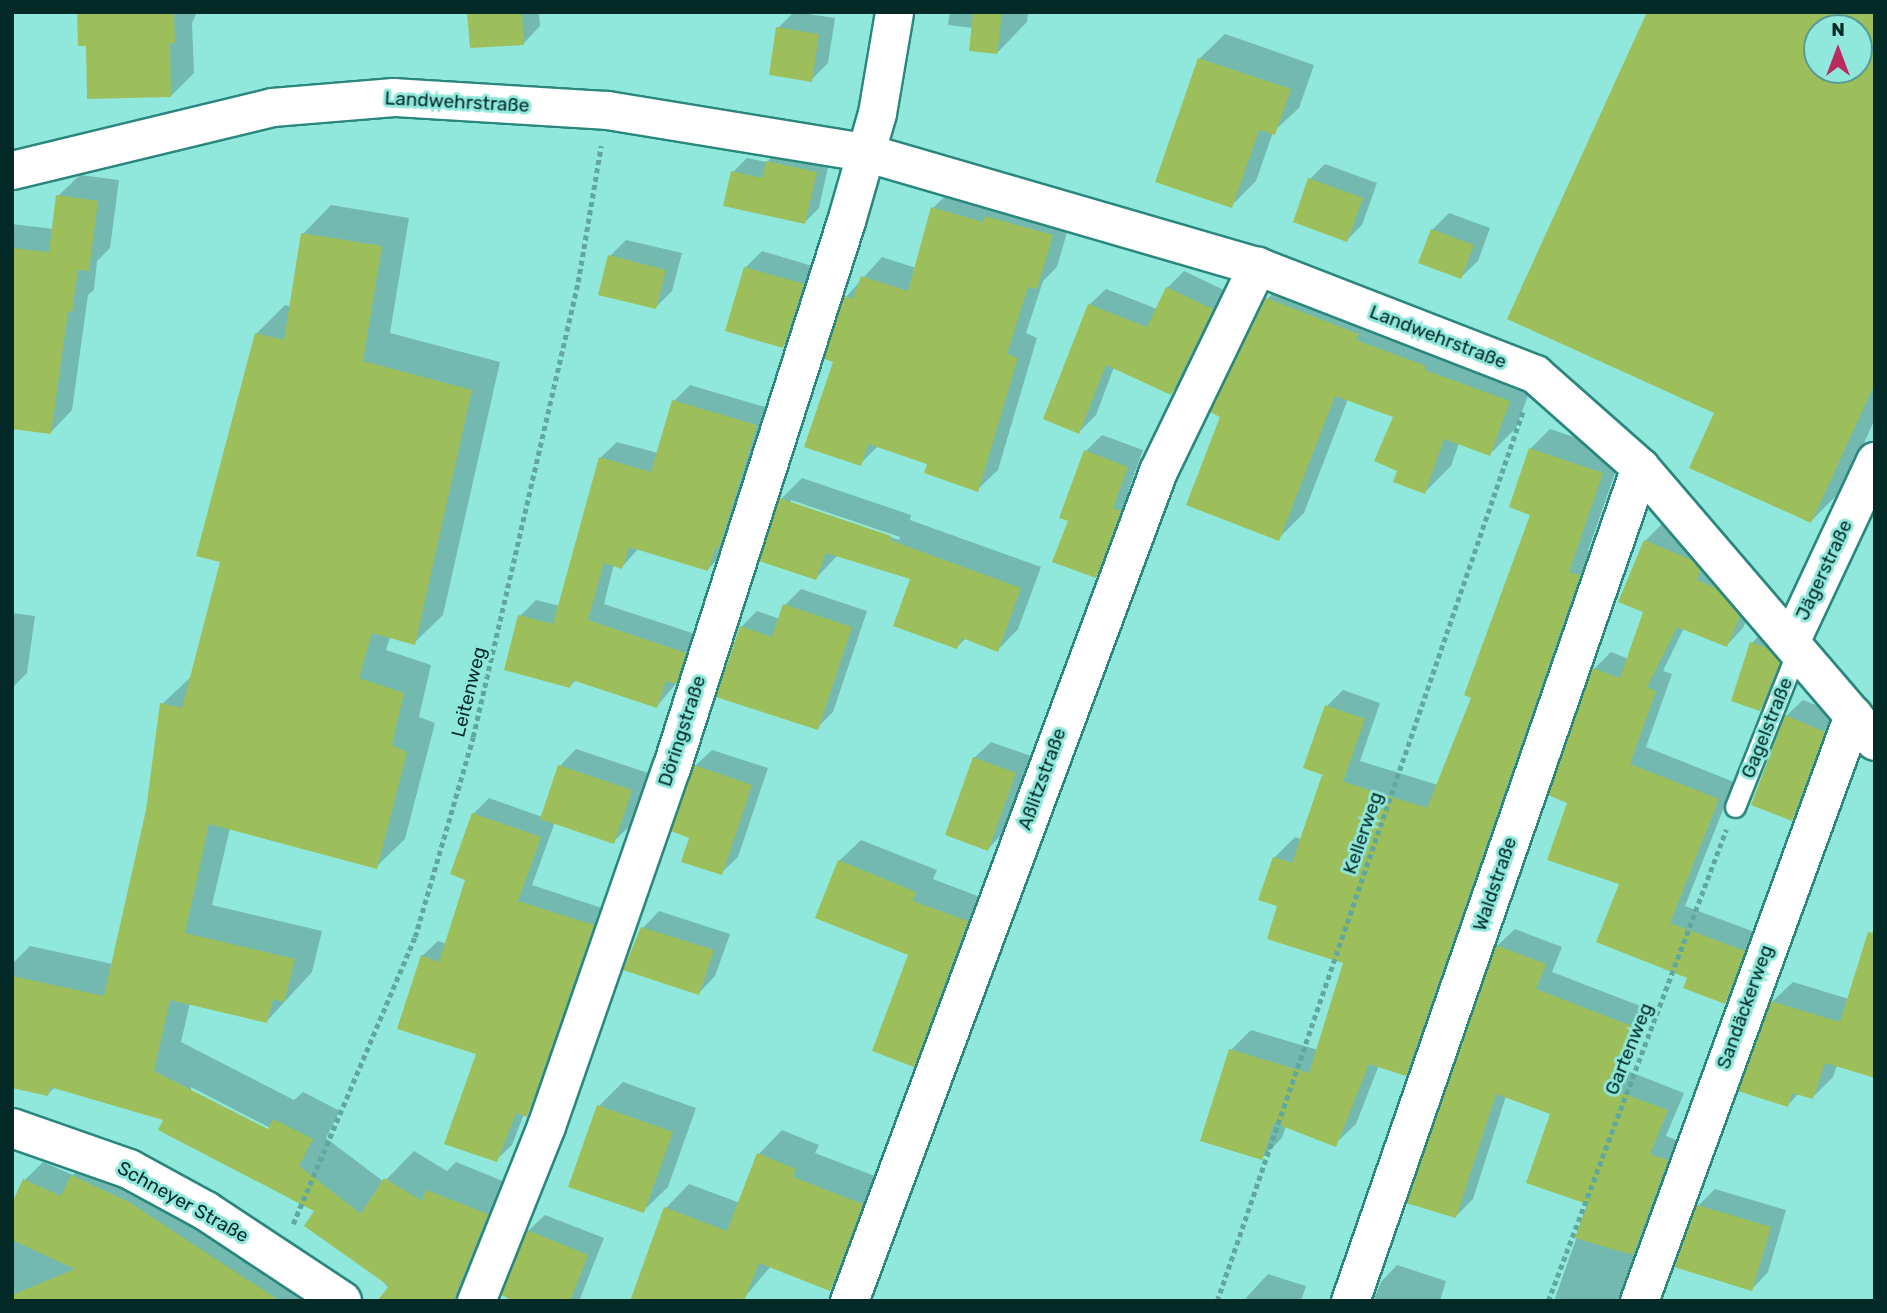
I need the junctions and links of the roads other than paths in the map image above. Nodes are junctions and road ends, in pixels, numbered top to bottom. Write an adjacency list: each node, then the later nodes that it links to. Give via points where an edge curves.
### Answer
1 (894, 12): 2 (street, via 877,113)
2 (864, 152): 3 (street, Landwehrstraße, via 607,110 394,97 272,107); 4 (street, Landwehrstraße); 12 (street, Döringstraße, via 671,768 546,1126)
3 (12, 170)
4 (1257, 267): 6 (street, Landwehrstraße, via 1535,374); 13 (street, Aßlitzstraße, via 1158,471)
5 (1875, 461): 7 (street, Jägerstraße)
6 (1640, 467): 7 (street, Landwehrstraße); 14 (street, Waldstraße)
7 (1794, 644): 8 (street, Landwehrstraße); 9 (lane, Gagelstraße)
8 (1864, 728): 15 (street, Sandäckerweg)
9 (1735, 807)
10 (12, 1128): 11 (street, Schneyer Straße, via 129,1169)
11 (342, 1301)
12 (476, 1301)
13 (849, 1301)
14 (1350, 1301)
15 (1639, 1301)

